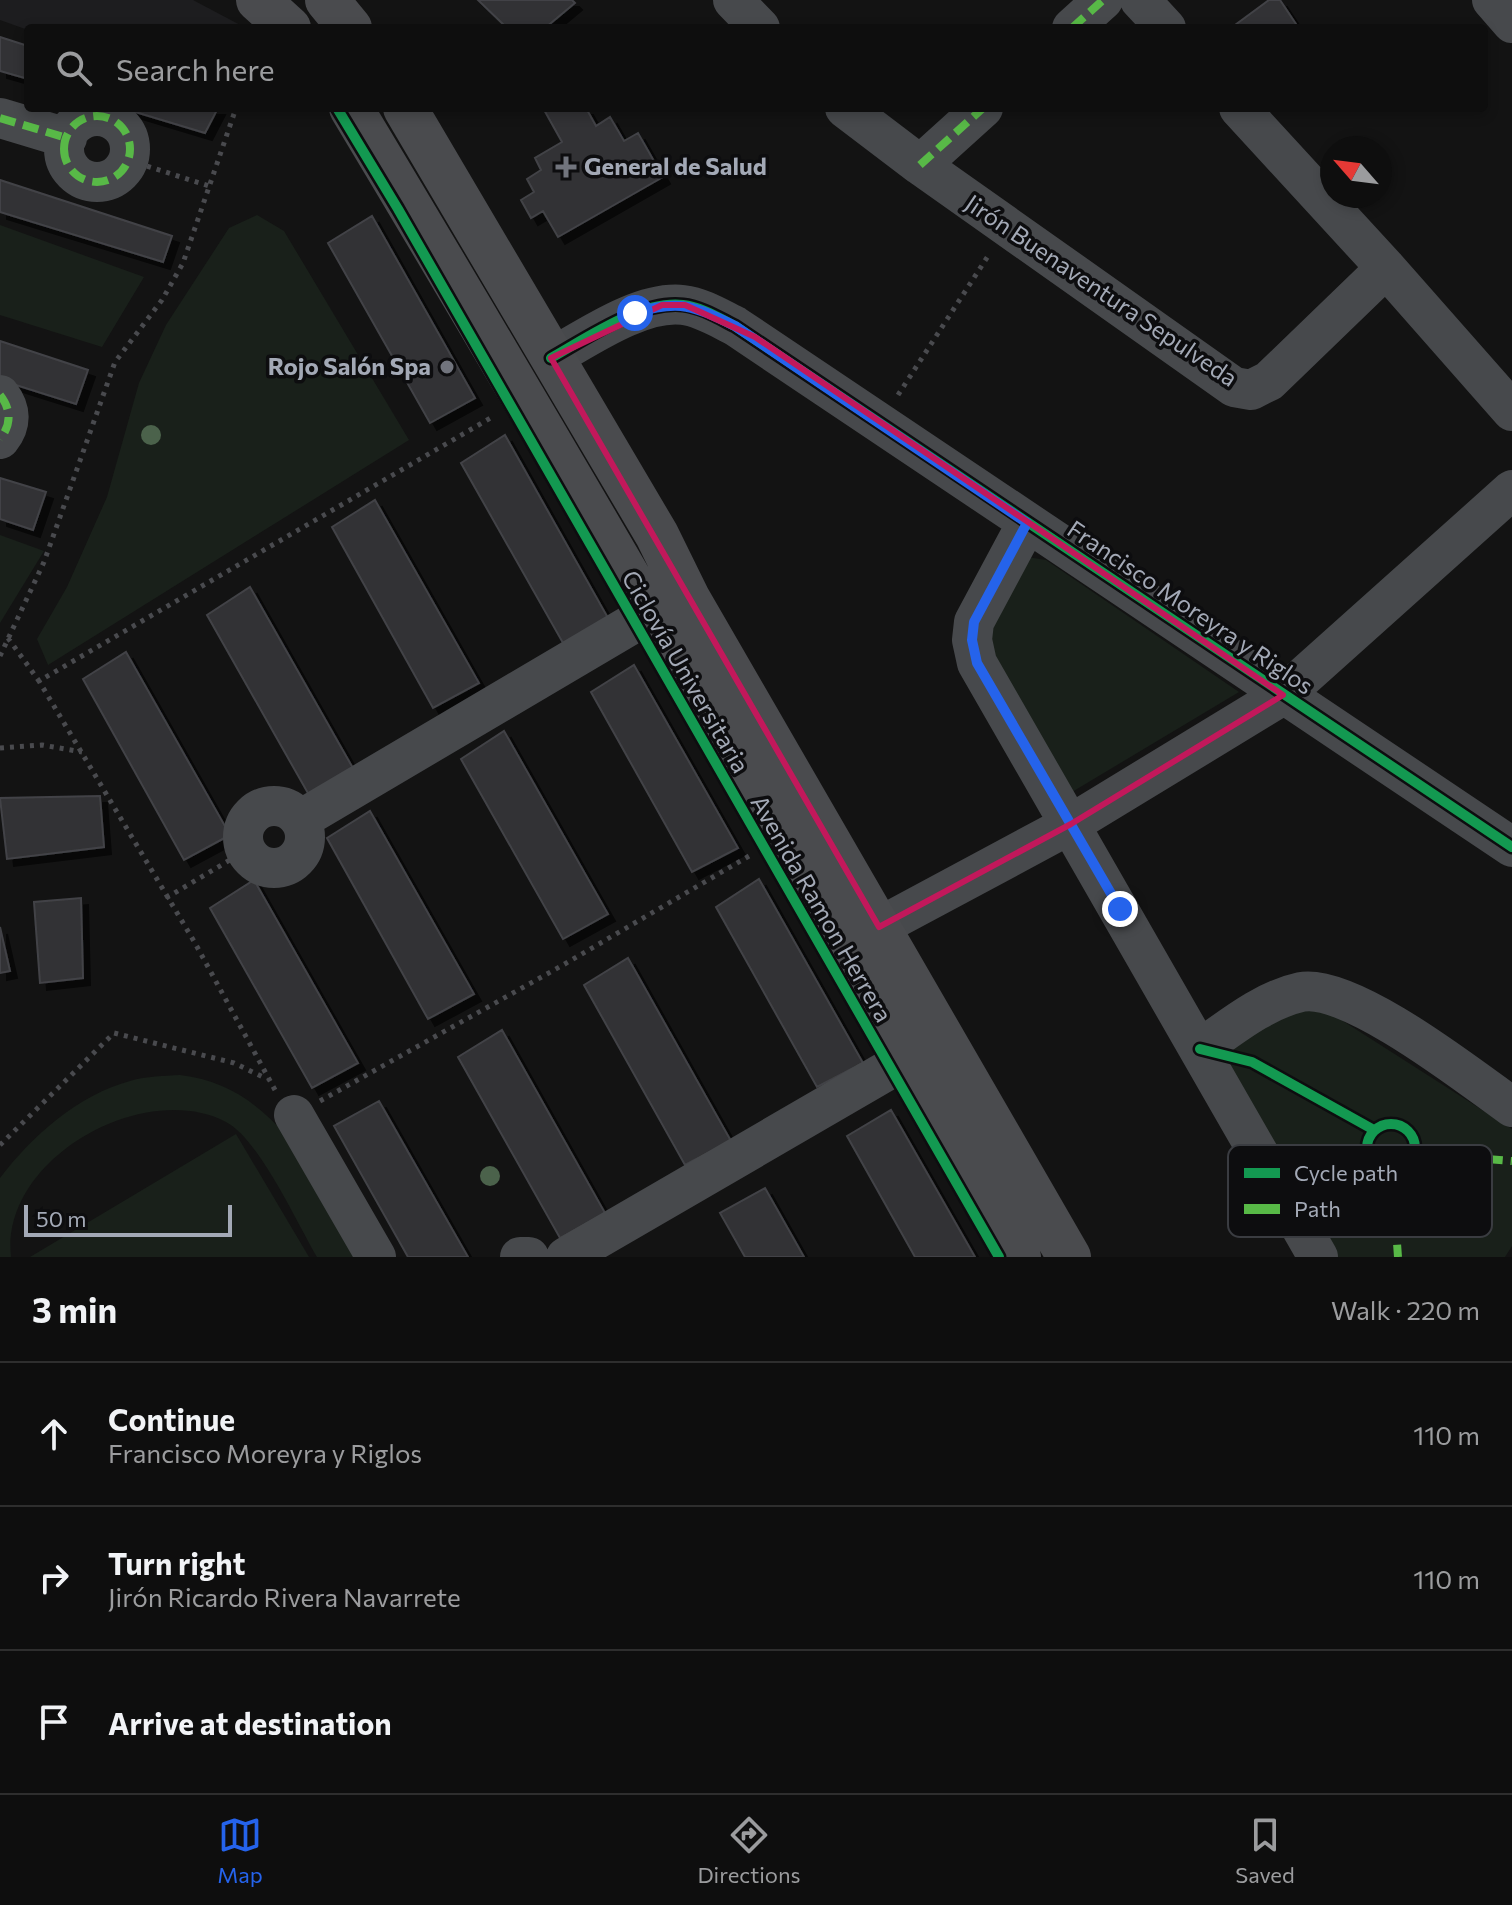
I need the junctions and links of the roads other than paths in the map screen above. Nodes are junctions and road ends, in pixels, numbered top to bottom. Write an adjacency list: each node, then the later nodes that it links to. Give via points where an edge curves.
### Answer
1 (258, 0): 8 (main road)
2 (327, 0): 9 (main road)
3 (733, 0): 10 (street)
4 (1103, 0): 11 (street)
5 (1140, 0): 12 (street)
6 (1492, 0): 7 (street)
7 (1512, 23)
8 (285, 24)
9 (347, 24)
10 (756, 24)
11 (1076, 24)
12 (1162, 24)
13 (353, 112): 28 (main road, Avenida Ramon Herrera)
14 (407, 112): 22 (main road, Avenida Ramon Herrera)
15 (850, 112): 20 (street, Jirón Buenaventura Sepulveda)
16 (979, 112): 20 (street)
17 (1243, 112): 21 (street)
18 (0, 118): 19 (street, via 67,138 64,149 72,170 91,181 114,177)
19 (128, 160)
20 (920, 165): 21 (street, Jirón Buenaventura Sepulveda, via 1234,387 1251,390 1269,381)
21 (1386, 268): 24 (street)
22 (551, 358): 27 (street, Francisco Moreyra y Riglos, via 635,313 685,305 755,337); 33 (main road, Avenida Ramon Herrera)
23 (0, 395): 25 (street, via 9,413)
24 (1512, 411)
25 (0, 439)
26 (1512, 490): 29 (street)
27 (1027, 523): 29 (street, Francisco Moreyra y Riglos); 30 (street, via 984,599 972,640 988,686)
28 (649, 614): 32 (street, via 300,820 306,833 304,848 283,868 268,869); 35 (main road, Avenida Ramon Herrera)
29 (1283, 695): 30 (street); 31 (street, Francisco Moreyra y Riglos)
30 (1071, 824): 33 (street); 34 (street)
31 (1512, 847)
32 (245, 851)
33 (879, 927): 45 (main road, Avenida Ramon Herrera)
34 (1200, 1049): 36 (street, via 1278,1000 1302,991 1326,992 1365,1008); 38 (street)
35 (907, 1059): 43 (street); 44 (main road, Avenida Ramon Herrera)
36 (1512, 1107)
37 (294, 1115): 40 (street)
38 (1254, 1145)
39 (1307, 1237): 46 (street)
40 (376, 1257)
41 (520, 1257): 42 (street)
42 (529, 1257)
43 (566, 1257)
44 (1019, 1257)
45 (1069, 1257)
46 (1318, 1257)

